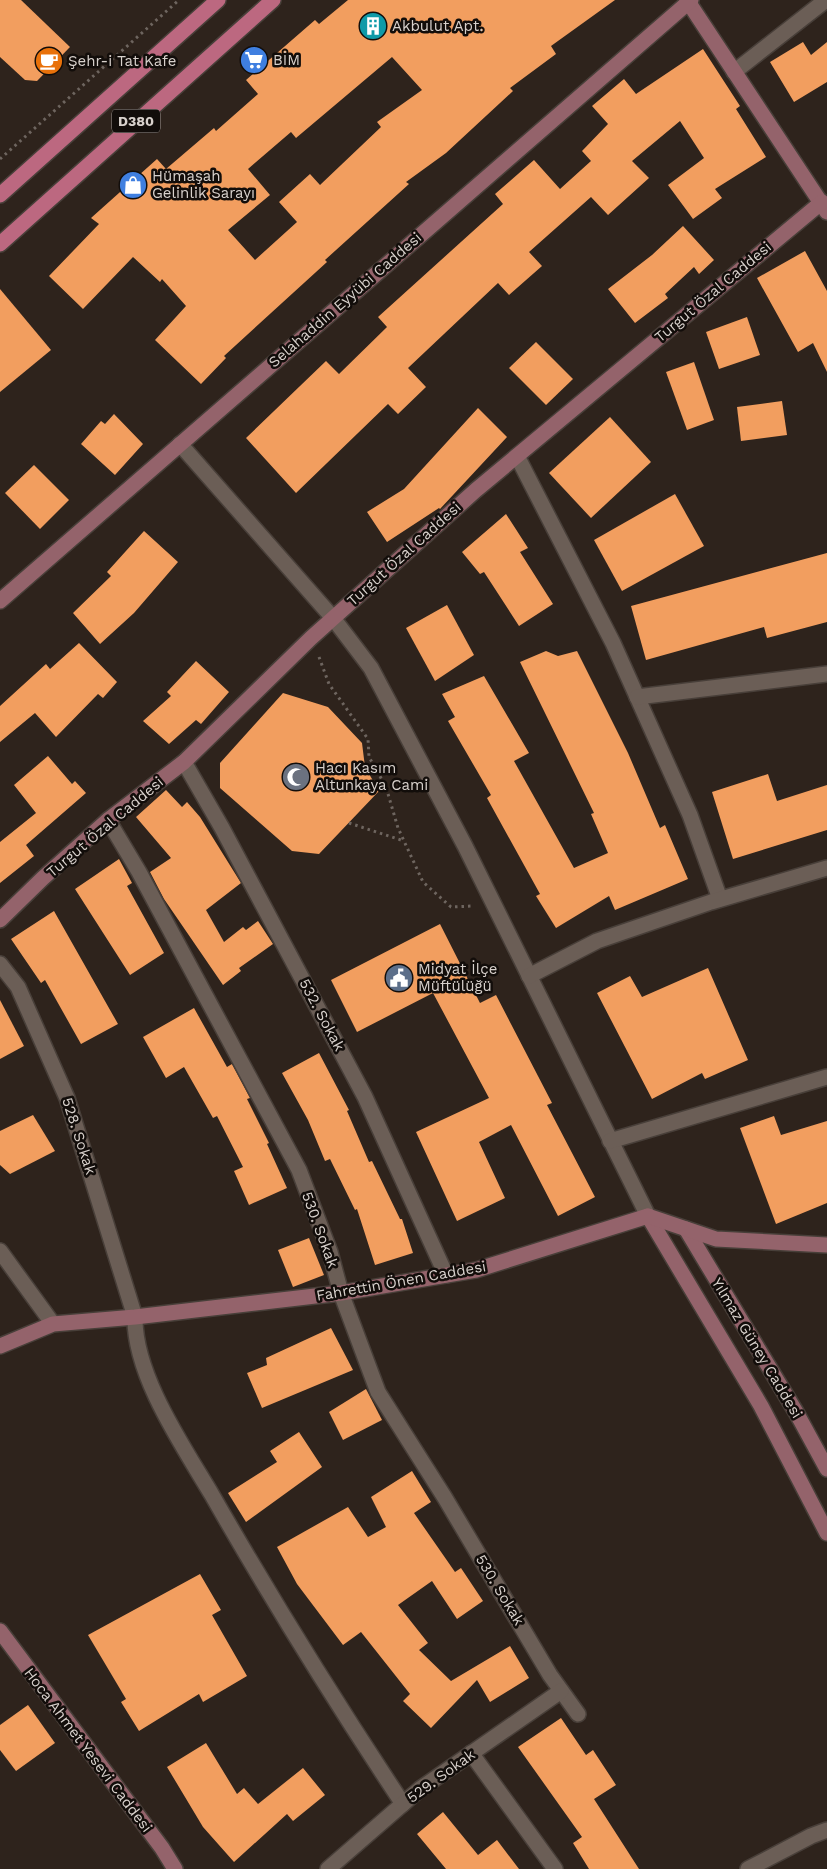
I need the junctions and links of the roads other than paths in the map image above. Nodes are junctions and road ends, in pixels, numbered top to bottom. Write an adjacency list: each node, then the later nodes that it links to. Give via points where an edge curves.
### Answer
1 (218, 0): 6 (main road, D380)
2 (274, 0): 8 (main road, D380)
3 (826, 0): 5 (street)
4 (689, 1): 5 (street); 9 (street, Selahaddin Eyyübi Caddesi)
5 (734, 72): 7 (street)
6 (0, 195)
7 (825, 204): 10 (street, Turgut Özal Caddesi)
8 (0, 244)
9 (180, 444): 11 (street, Selahaddin Eyyübi Caddesi); 12 (street)
10 (517, 456): 12 (street, Turgut Özal Caddesi); 14 (street, via 613,643)
11 (0, 601)
12 (333, 618): 15 (street, Turgut Özal Caddesi); 21 (street, via 372,668)
13 (827, 674): 14 (street)
14 (637, 697): 18 (street, via 690,815)
15 (184, 762): 16 (street, Turgut Özal Caddesi); 28 (street, 532. Sokak, via 365,1097)
16 (108, 820): 19 (street, Turgut Özal Caddesi); 29 (street, 530. Sokak, via 299,1170 330,1252)
17 (827, 868): 18 (street)
18 (720, 899): 21 (street, via 597,940)
19 (0, 920)
20 (0, 964): 30 (street, 528. Sokak, via 18,986 67,1098)
21 (529, 976): 23 (street)
22 (827, 1077): 23 (street)
23 (610, 1141): 24 (street)
24 (648, 1216): 25 (street); 28 (street, Fahrettin Önen Caddesi, via 476,1270); 34 (street, via 761,1406)
25 (686, 1229): 26 (street, via 716,1239); 33 (street, Yılmaz Güney Caddesi)
26 (827, 1245)
27 (0, 1251): 31 (street)
28 (446, 1275): 29 (street, Fahrettin Önen Caddesi)
29 (341, 1293): 30 (street, Fahrettin Önen Caddesi); 36 (street, 530. Sokak, via 378,1392)
30 (135, 1317): 31 (street, Fahrettin Önen Caddesi); 39 (street, 528. Sokak, via 135,1337 159,1404 245,1554)
31 (53, 1324): 32 (street, Fahrettin Önen Caddesi)
32 (0, 1346)
33 (827, 1469)
34 (827, 1533)
35 (0, 1631): 41 (street, Hoca Ahmet Yesevi Caddesi)
36 (561, 1691): 37 (street, 530. Sokak); 38 (street, 529. Sokak)
37 (578, 1714)
38 (471, 1753): 39 (street, 529. Sokak); 43 (street)
39 (403, 1804): 42 (street, 529. Sokak)
40 (827, 1830): 44 (street)
41 (175, 1869)
42 (328, 1869)
43 (555, 1869)
44 (748, 1869)

